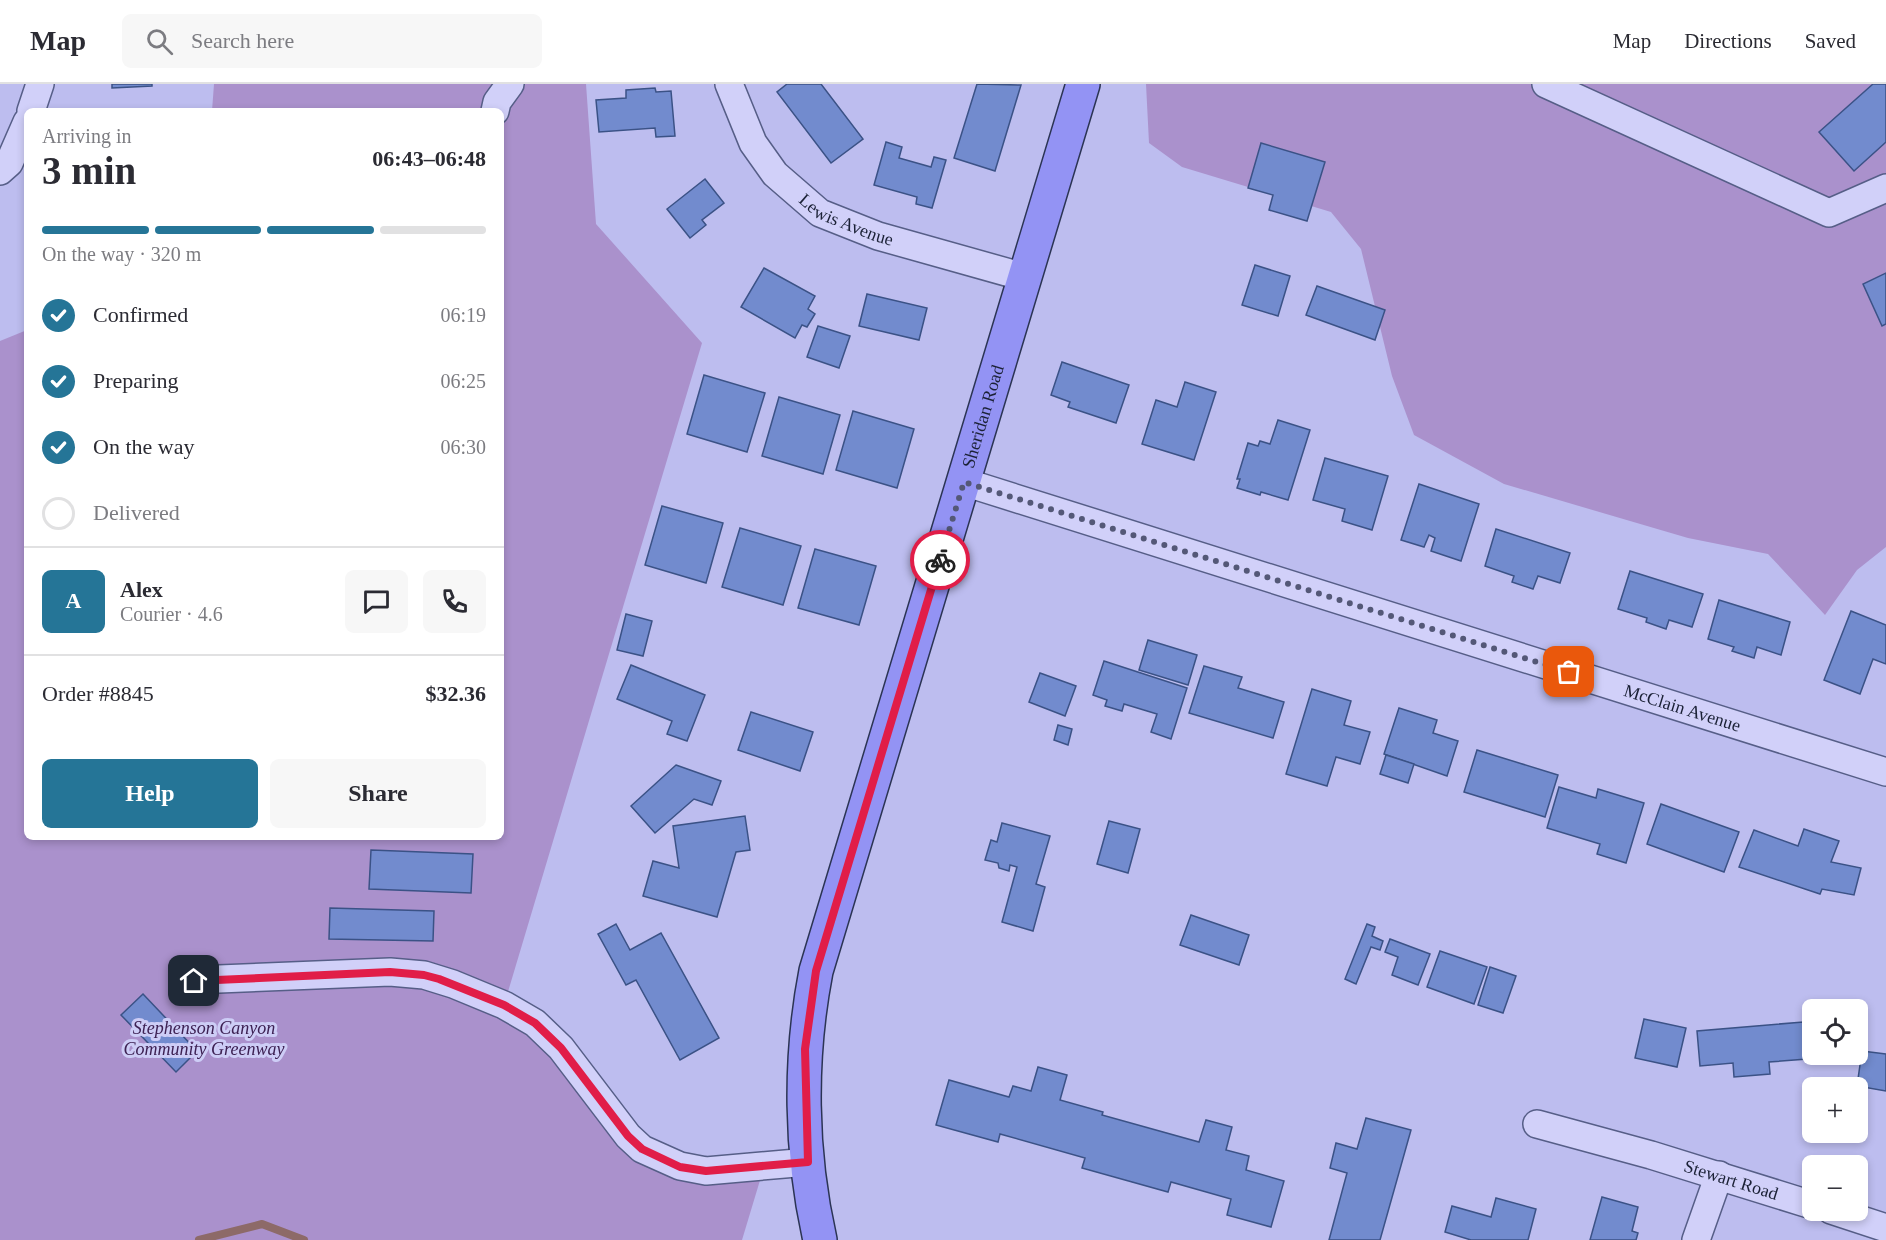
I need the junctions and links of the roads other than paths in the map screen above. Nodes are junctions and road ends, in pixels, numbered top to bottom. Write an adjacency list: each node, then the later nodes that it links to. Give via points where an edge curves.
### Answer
1 (40, 84): 6 (street)
2 (510, 84): 7 (street)
3 (729, 84): 11 (street, Lewis Avenue, via 753,143 774,174 820,213 878,236)
4 (1083, 84): 11 (main road, Sheridan Road)
5 (1546, 84): 10 (street, via 1829,213)
6 (32, 108)
7 (496, 108)
8 (24, 129): 9 (street, via 9,163)
9 (0, 171)
10 (1886, 188)
11 (1024, 277): 12 (main road, Sheridan Road)
12 (964, 482): 13 (street, McClain Avenue); 16 (main road, Sheridan Road, via 816,971 805,1049)
13 (1886, 772)
14 (194, 981): 16 (street, via 390,972 434,978 504,1005 535,1023 561,1048 642,1149 680,1167 706,1171)
15 (1537, 1124): 17 (street, Stewart Road)
16 (808, 1162): 21 (main road, Sheridan Road)
17 (1719, 1175): 18 (street, Stewart Road); 22 (street)
18 (1802, 1202)
19 (1864, 1221): 20 (street)
20 (1886, 1228)
21 (820, 1240)
22 (1696, 1240)

